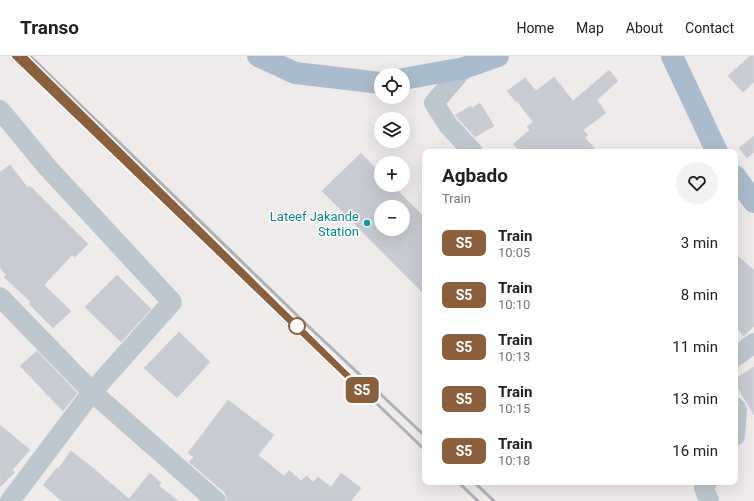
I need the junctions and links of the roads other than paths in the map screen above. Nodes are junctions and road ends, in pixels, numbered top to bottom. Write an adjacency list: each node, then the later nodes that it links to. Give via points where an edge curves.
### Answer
1 (258, 56): 6 (main road, via 294,73)
2 (498, 56): 4 (main road)
3 (672, 56): 9 (main road)
4 (464, 68): 5 (main road); 8 (street, via 434,102 448,125)
5 (410, 78)
6 (374, 82)
7 (0, 110): 15 (street, via 48,168 172,302)
8 (470, 149)
9 (716, 149)
10 (738, 180): 11 (main road)
11 (754, 202)
12 (0, 297): 15 (street)
13 (754, 343): 14 (street)
14 (738, 356)
15 (92, 392): 17 (street); 18 (street)
16 (706, 485): 19 (street, via 704,488)
17 (10, 501)
18 (216, 501)
19 (709, 501)

